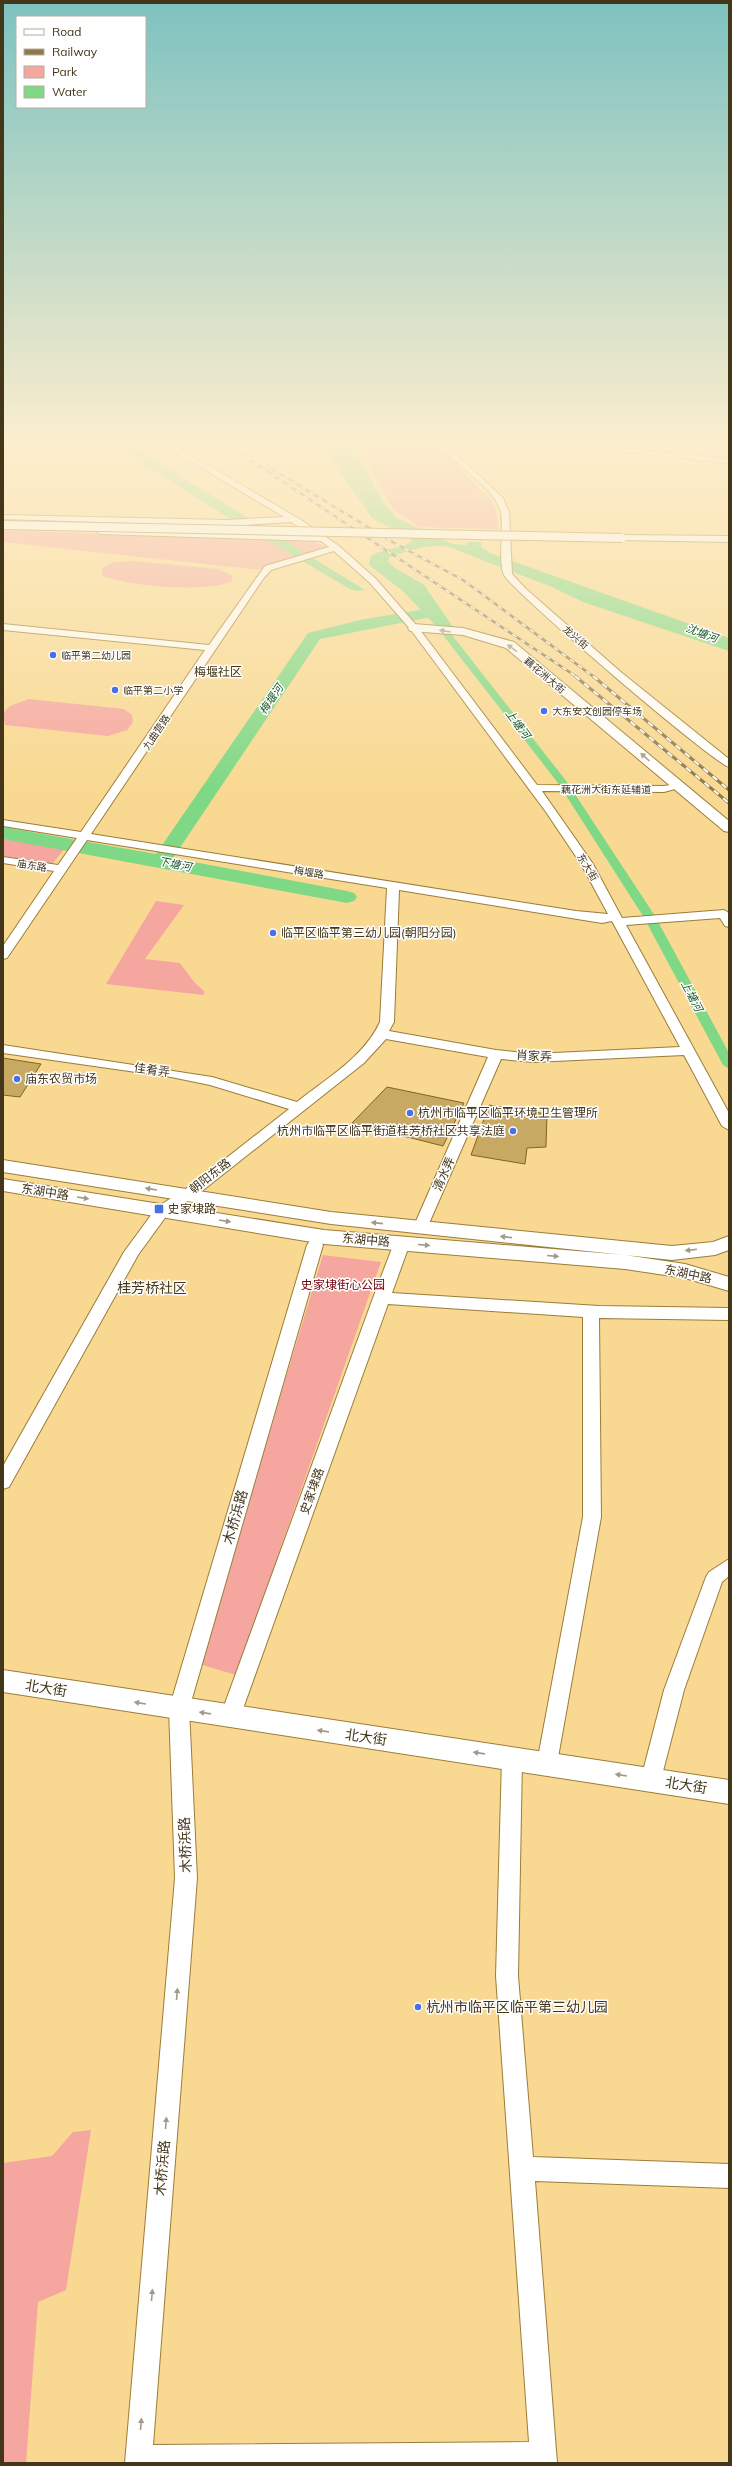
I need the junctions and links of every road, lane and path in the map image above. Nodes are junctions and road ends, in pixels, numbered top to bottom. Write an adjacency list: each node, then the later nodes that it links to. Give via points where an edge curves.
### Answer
1 (287, 561): 6 (street, 九曲营路, via 268,568 260,577)
2 (351, 561): 5 (street, 东大街)
3 (507, 561): 7 (street, 龙兴街, via 508,574 523,591 619,675)
4 (3, 627): 6 (street)
5 (418, 628): 8 (main road, 藕花洲大街, one-way to 5, via 510,645 463,633); 9 (street, 东大街)
6 (212, 648): 13 (street, 九曲营路)
7 (729, 764)
8 (675, 785): 9 (street, 藕花洲大街东延辅道, via 664,789); 11 (main road, 藕花洲大街); 12 (main road, 藕花洲大街)
9 (534, 788): 17 (street, 东大街, via 587,864)
10 (3, 823): 13 (street, 梅堰路)
11 (729, 828)
12 (729, 833)
13 (85, 835): 15 (street, 九曲营路); 16 (street, 梅堰路)
14 (3, 860): 15 (street, 庙东路)
15 (63, 868): 19 (street, 九曲营路)
16 (393, 885): 17 (street, 梅堰路); 20 (street, 朝阳东路, via 389,1001 387,1022)
17 (620, 920): 18 (street, 梅堰路, via 724,914); 22 (street, 东大街)
18 (729, 923)
19 (3, 954)
20 (381, 1034): 23 (street, 肖家弄); 24 (street, 朝阳东路, via 378,1041 359,1060)
21 (3, 1049): 24 (street, 佳肴弄, via 212,1081)
22 (688, 1051): 23 (street, 肖家弄, via 573,1058 533,1058); 25 (street, 东大街)
23 (496, 1054): 30 (street, 清水弄)
24 (298, 1108): 28 (street, 朝阳东路)
25 (728, 1123)
26 (3, 1166): 28 (main road, 东湖中路, one-way to 26)
27 (3, 1185): 29 (main road, 东湖中路, one-way to 29)
28 (186, 1195): 29 (street, 朝阳东路); 30 (main road, 东湖中路, one-way to 28, via 331,1218)
29 (162, 1211): 32 (main road, 东湖中路, one-way to 32, via 324,1237); 38 (street, 朝阳东路, via 132,1252)
30 (420, 1228): 31 (main road, 东湖中路, one-way to 30, via 715,1248 672,1253)
31 (729, 1243)
32 (402, 1244): 34 (main road, 东湖中路, one-way to 34, via 625,1262 685,1271); 35 (street, 史家埭路)
33 (315, 1245): 41 (street, 木桥浜路)
34 (729, 1284)
35 (381, 1298): 36 (street); 42 (street, 史家埭路)
36 (591, 1311): 37 (street); 44 (street, via 592,1517)
37 (729, 1314)
38 (3, 1482)
39 (729, 1566): 45 (street, via 715,1577 674,1690)
40 (3, 1681): 41 (main road, 北大街, one-way to 40)
41 (179, 1710): 42 (main road, 北大街, one-way to 41); 50 (street, 木桥浜路, one-way to 41, via 186,1878)
42 (230, 1717): 43 (main road, 北大街, one-way to 42)
43 (512, 1758): 44 (main road, 北大街); 47 (street, via 507,1976)
44 (547, 1763): 45 (main road, 北大街, one-way to 44)
45 (651, 1779): 46 (main road, 北大街)
46 (729, 1792)
47 (522, 2169): 48 (street); 49 (street)
48 (729, 2176)
49 (544, 2459): 50 (street)
50 (138, 2461)

